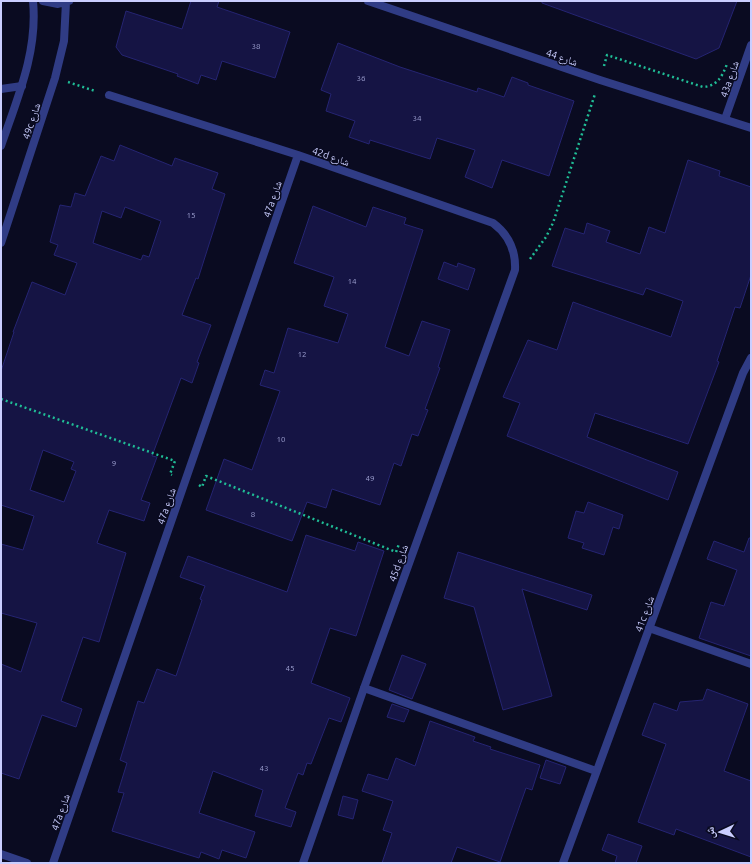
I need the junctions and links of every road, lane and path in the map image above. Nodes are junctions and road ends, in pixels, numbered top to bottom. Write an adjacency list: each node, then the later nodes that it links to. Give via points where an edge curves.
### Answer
1 (33, 1): 9 (street, 49c شارع, via 32,49)
2 (43, 1): 4 (street, via 58,4)
3 (368, 1): 8 (street, شارع 44)
4 (67, 2): 7 (street, 49c شارع, via 64,41)
5 (751, 45): 6 (street, 43a شارع)
6 (745, 64): 8 (path, via 730,58 718,81 703,87 607,55); 12 (street, 43a شارع)
7 (55, 78): 11 (path); 16 (street, 49c شارع)
8 (600, 80): 12 (street, شارع 44); 17 (path, via 553,223 538,250)
9 (22, 86): 10 (street); 14 (street, 49c شارع)
10 (1, 89)
11 (109, 95): 15 (street, 42d شارع)
12 (725, 119): 13 (street, شارع 44)
13 (751, 128)
14 (1, 146)
15 (298, 155): 17 (street, 42d شارع, via 493,223 511,243 516,261); 20 (street, 47a شارع)
16 (1, 243)
17 (515, 270): 24 (street, 45d شارع)
18 (751, 358): 22 (street, 41c شارع, via 743,372)
19 (1, 399): 20 (path, via 175,461 170,474)
20 (185, 480): 21 (path, via 202,487 206,476 396,552); 28 (street, 47a شارع)
21 (401, 539)
22 (649, 628): 23 (street); 25 (street, 41c شارع)
23 (751, 664)
24 (364, 688): 25 (street); 29 (street, 45d شارع)
25 (596, 771): 30 (street, 41c شارع)
26 (1, 854): 27 (street)
27 (27, 863)
28 (52, 863)
29 (304, 863)
30 (563, 863)

